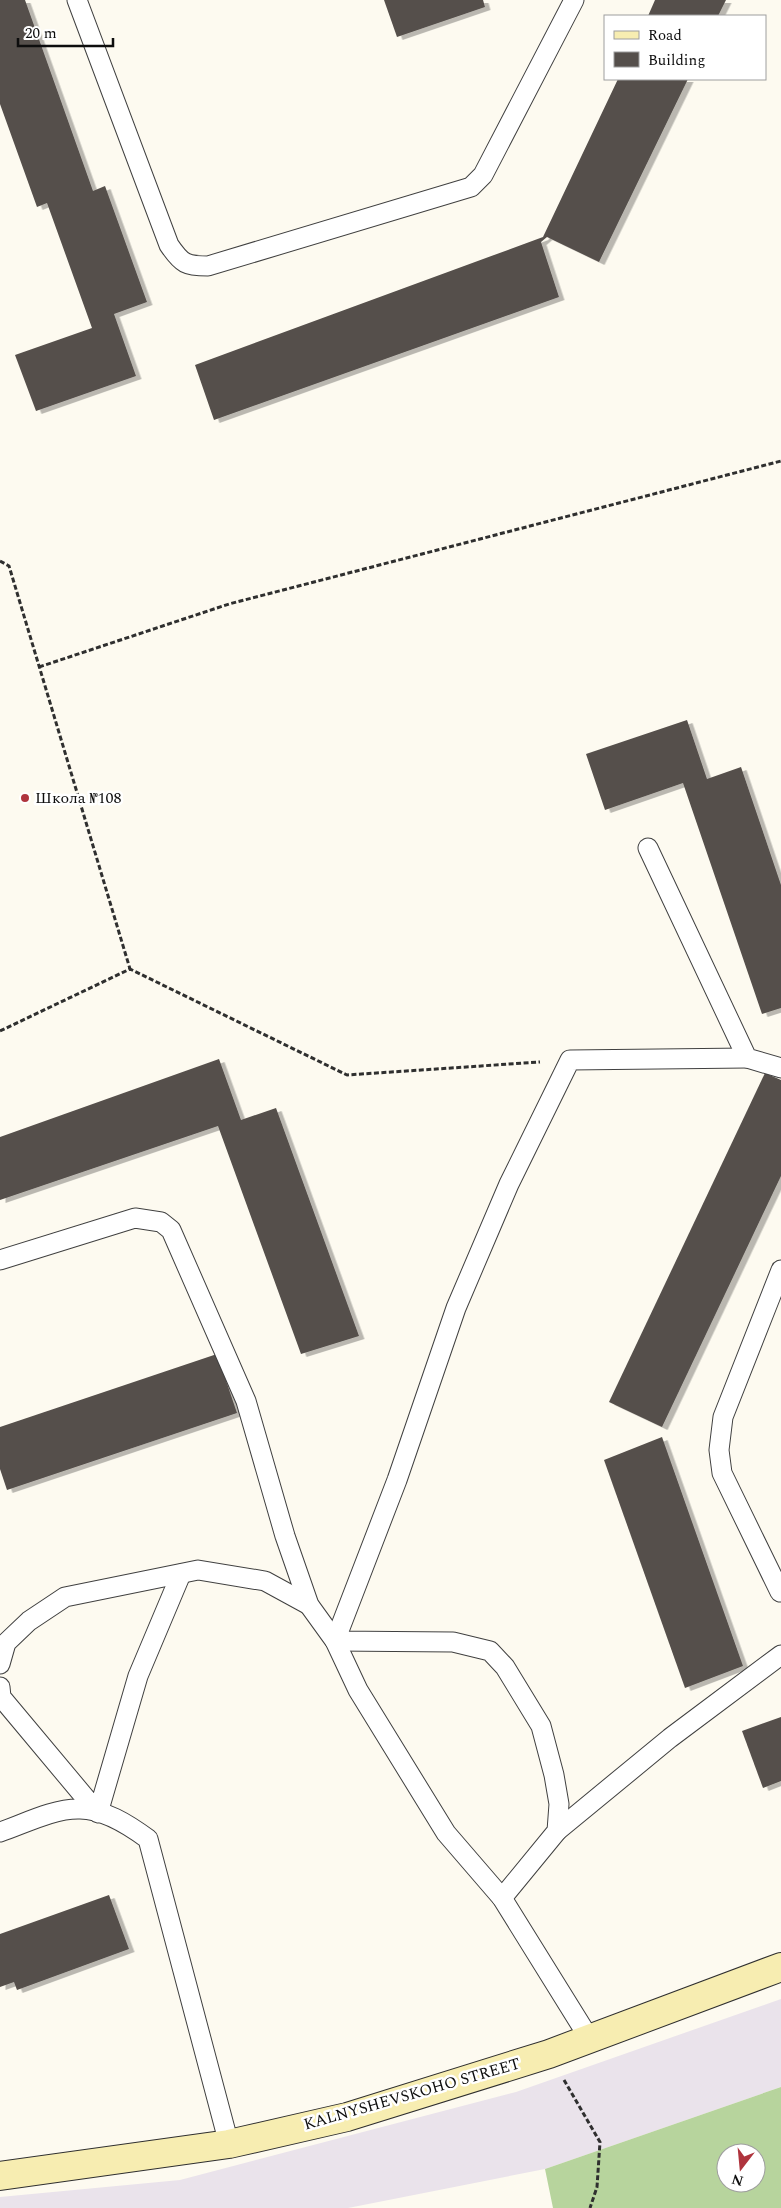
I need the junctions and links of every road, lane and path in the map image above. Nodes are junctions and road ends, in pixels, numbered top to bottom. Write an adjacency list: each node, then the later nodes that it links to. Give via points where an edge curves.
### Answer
1 (77, 0): 2 (lane, via 169,245 179,259 191,266 208,266 471,187 483,175)
2 (574, 0)
3 (781, 462): 5 (path, via 229,604)
4 (0, 561): 5 (path, via 9,566)
5 (39, 667): 7 (path)
6 (648, 848): 9 (lane)
7 (130, 969): 8 (path); 10 (path, via 348,1075)
8 (0, 1031)
9 (747, 1058): 10 (lane); 11 (lane)
10 (570, 1060): 17 (lane, via 509,1184 456,1308 398,1480)
11 (781, 1068)
12 (0, 1260): 16 (lane, via 135,1218 161,1222 171,1230 246,1402)
13 (781, 1270): 15 (lane, via 722,1417 719,1450 722,1473)
14 (181, 1574): 16 (lane, via 198,1570 265,1581); 19 (lane, via 65,1597 29,1621 6,1643); 21 (lane, via 138,1676)
15 (780, 1592)
16 (309, 1605): 17 (lane)
17 (335, 1641): 22 (lane, via 453,1642 490,1650 517,1683 541,1726 559,1804); 24 (lane, via 358,1690 446,1833)
18 (781, 1655): 22 (lane, via 670,1738)
19 (0, 1664)
20 (0, 1687): 21 (lane, via 1,1697)
21 (98, 1813): 23 (lane, via 79,1809 62,1811); 28 (lane, via 128,1824 148,1839)
22 (557, 1831): 24 (lane)
23 (0, 1832)
24 (502, 1898): 26 (lane)
25 (781, 1967): 26 (street, KALNYSHEVSKOHO STREET)
26 (589, 2038): 27 (street, KALNYSHEVSKOHO STREET)
27 (549, 2054): 28 (street, KALNYSHEVSKOHO STREET, via 347,2117); 30 (path, via 600,2142 597,2187)
28 (229, 2144): 29 (street, KALNYSHEVSKOHO STREET)
29 (0, 2176)
30 (590, 2208)

